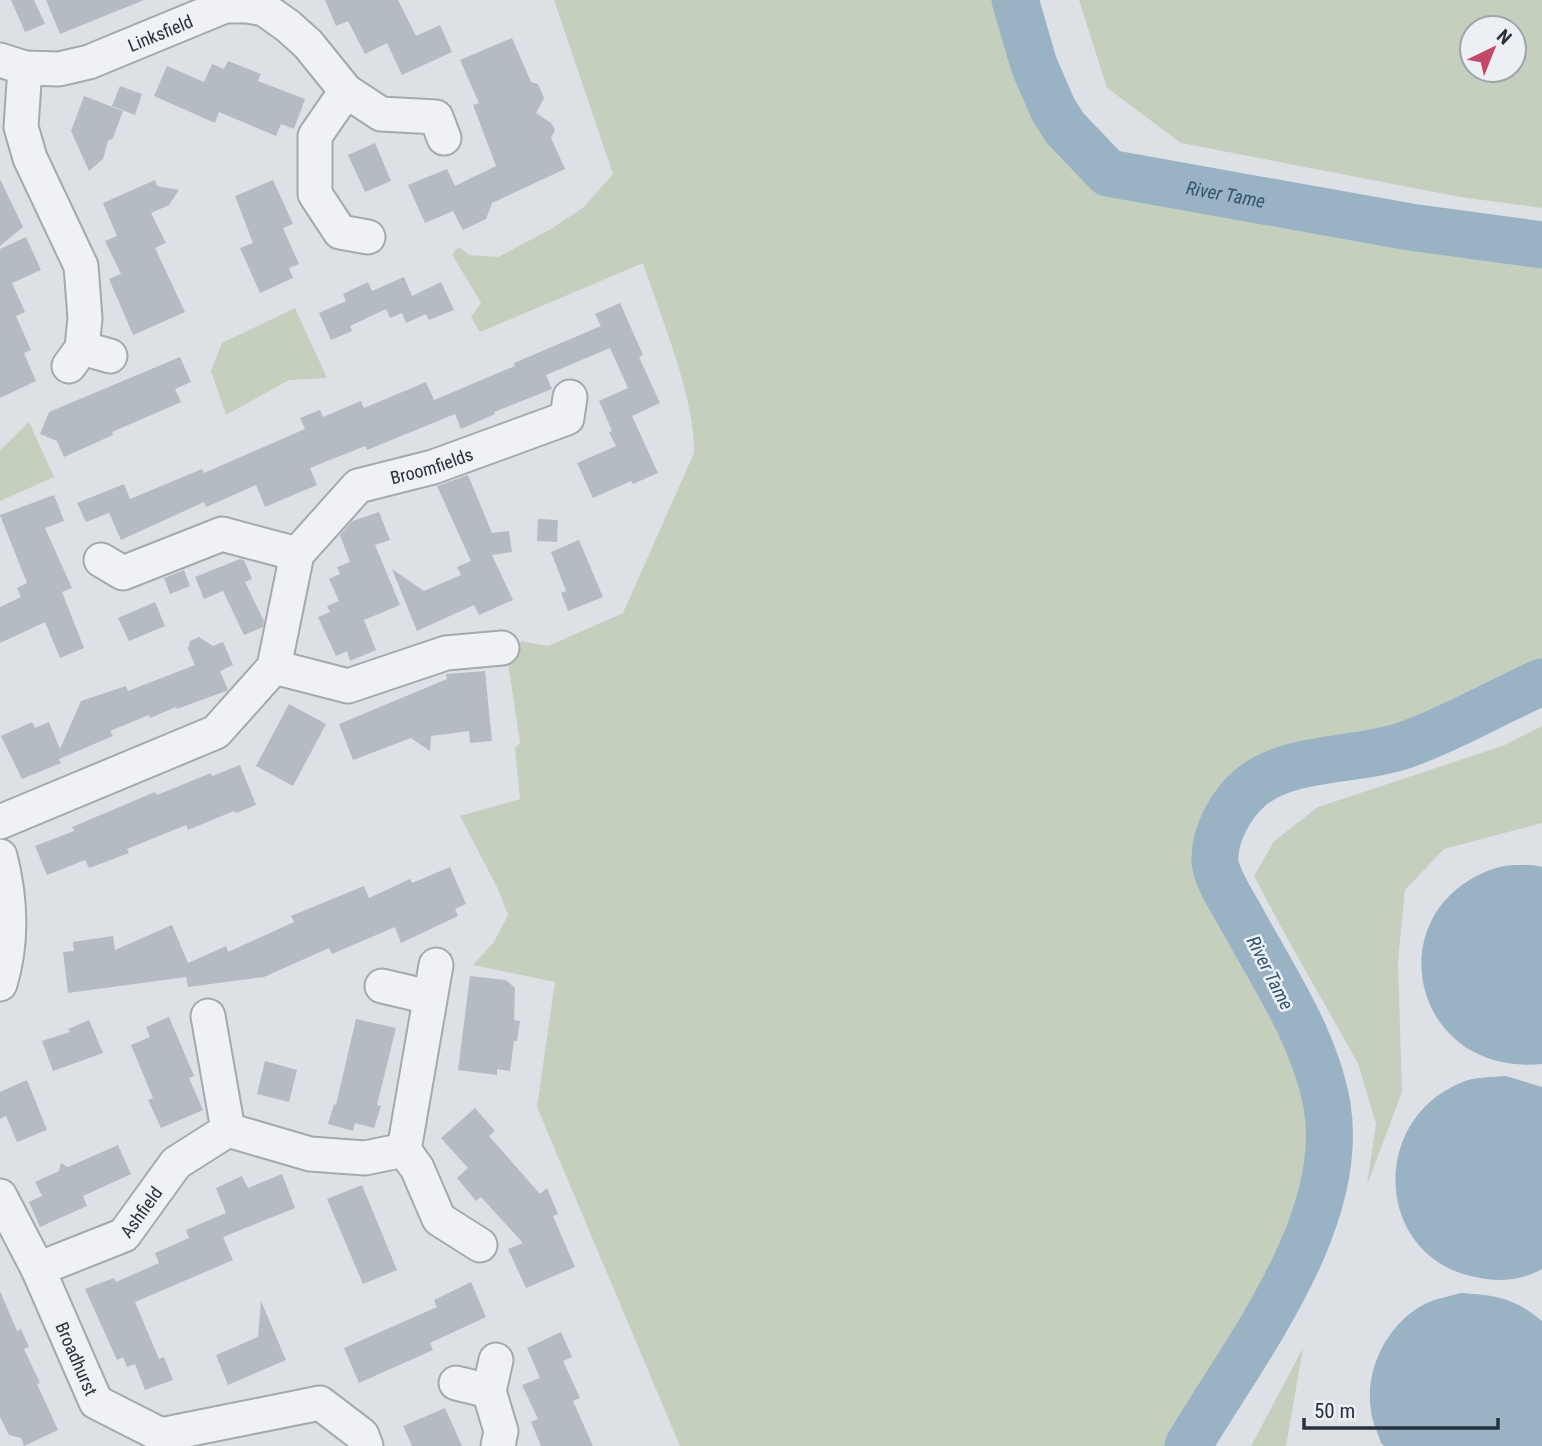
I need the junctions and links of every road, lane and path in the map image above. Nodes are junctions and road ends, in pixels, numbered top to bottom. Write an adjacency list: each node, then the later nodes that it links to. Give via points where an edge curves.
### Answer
1 (12, 64): 2 (street, Linksfield, via 59,69 89,62 225,6 247,6 264,9 288,26); 5 (street, Linksfield, via 30,158 81,266)
2 (346, 90): 3 (street, Linksfield, via 382,114); 4 (street, via 316,136 314,194)
3 (440, 118)
4 (346, 240)
5 (87, 356)
6 (570, 397): 7 (street, Broomfields, via 567,418 433,467 358,486)
7 (297, 554): 8 (street, via 222,534 123,573); 10 (street)
8 (101, 560)
9 (502, 648): 10 (street, via 446,653 348,686)
10 (274, 667): 11 (street, via 216,732)
11 (0, 822)
12 (0, 856): 13 (street, via 11,931)
13 (0, 984)
14 (382, 986): 17 (street, via 433,981)
15 (208, 1016): 16 (street)
16 (228, 1130): 17 (street, via 310,1154 365,1158); 20 (street, Ashfield, via 176,1163 124,1235)
17 (404, 1150): 19 (street, via 417,1168 428,1227)
18 (0, 1196): 20 (street, Broadhurst)
19 (480, 1245)
20 (38, 1269): 22 (street, Broadhurst, via 96,1402)
21 (456, 1383): 24 (street, via 492,1375 501,1431)
22 (161, 1441): 23 (street, Broadhurst, via 320,1403 362,1434)
23 (366, 1446)
24 (498, 1446)

